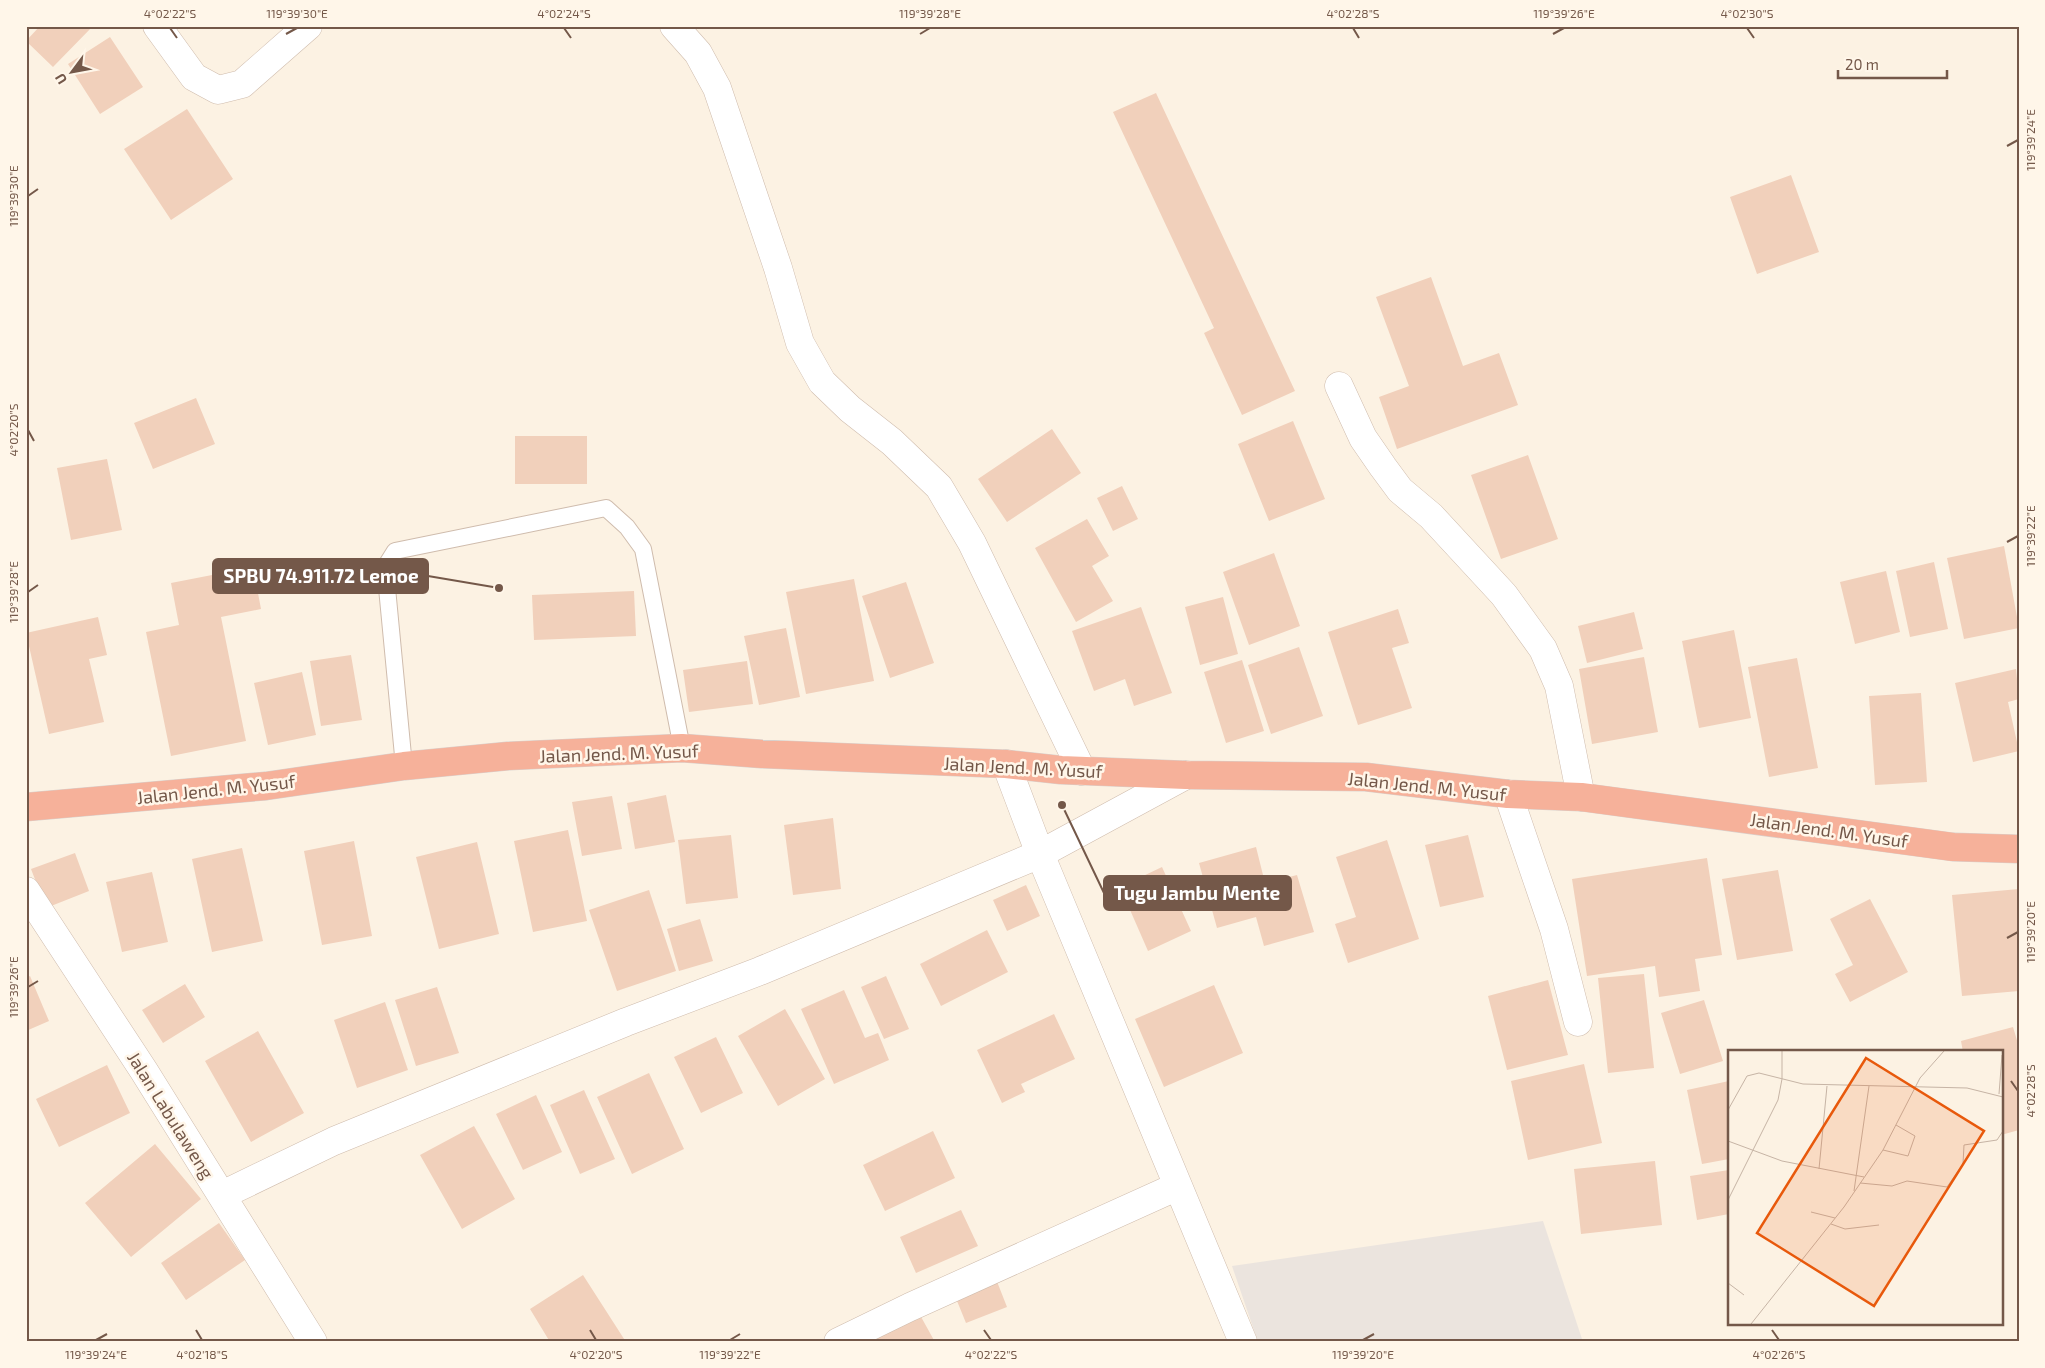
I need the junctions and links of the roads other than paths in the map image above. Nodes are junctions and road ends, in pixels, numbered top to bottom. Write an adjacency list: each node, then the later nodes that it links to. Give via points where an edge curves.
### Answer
1 (157, 26): 2 (street, via 194,77 218,90 242,84)
2 (308, 26)
3 (674, 26): 8 (street, via 698,53 717,88 800,343 822,382 939,487 976,552)
4 (1339, 386): 11 (street, via 1363,438 1400,490 1431,516 1504,595 1543,649 1559,686)
5 (682, 748): 6 (highway, Jalan Jend. M. Yusuf); 7 (highway, Jalan Jend. M. Yusuf, via 508,756); 7 (lane, via 643,549 627,527 606,508 395,551 385,567)
6 (1006, 764): 8 (highway, Jalan Jend. M. Yusuf); 14 (street)
7 (404, 766): 12 (highway, Jalan Jend. M. Yusuf, via 266,786)
8 (1082, 770): 9 (highway, Jalan Jend. M. Yusuf)
9 (1186, 775): 10 (highway, Jalan Jend. M. Yusuf, via 1366,777); 14 (street)
10 (1508, 794): 11 (highway, Jalan Jend. M. Yusuf); 16 (street, via 1554,929)
11 (1581, 797): 13 (highway, Jalan Jend. M. Yusuf, via 1953,847)
12 (26, 807)
13 (2019, 850)
14 (1040, 854): 17 (street); 18 (street, via 760,971 334,1141)
15 (26, 891): 18 (street, Jalan Labulaweng)
16 (1578, 1022)
17 (1178, 1186): 20 (street); 21 (street)
18 (222, 1195): 19 (street, Jalan Labulaweng)
19 (313, 1342)
20 (838, 1342)
21 (1243, 1342)

